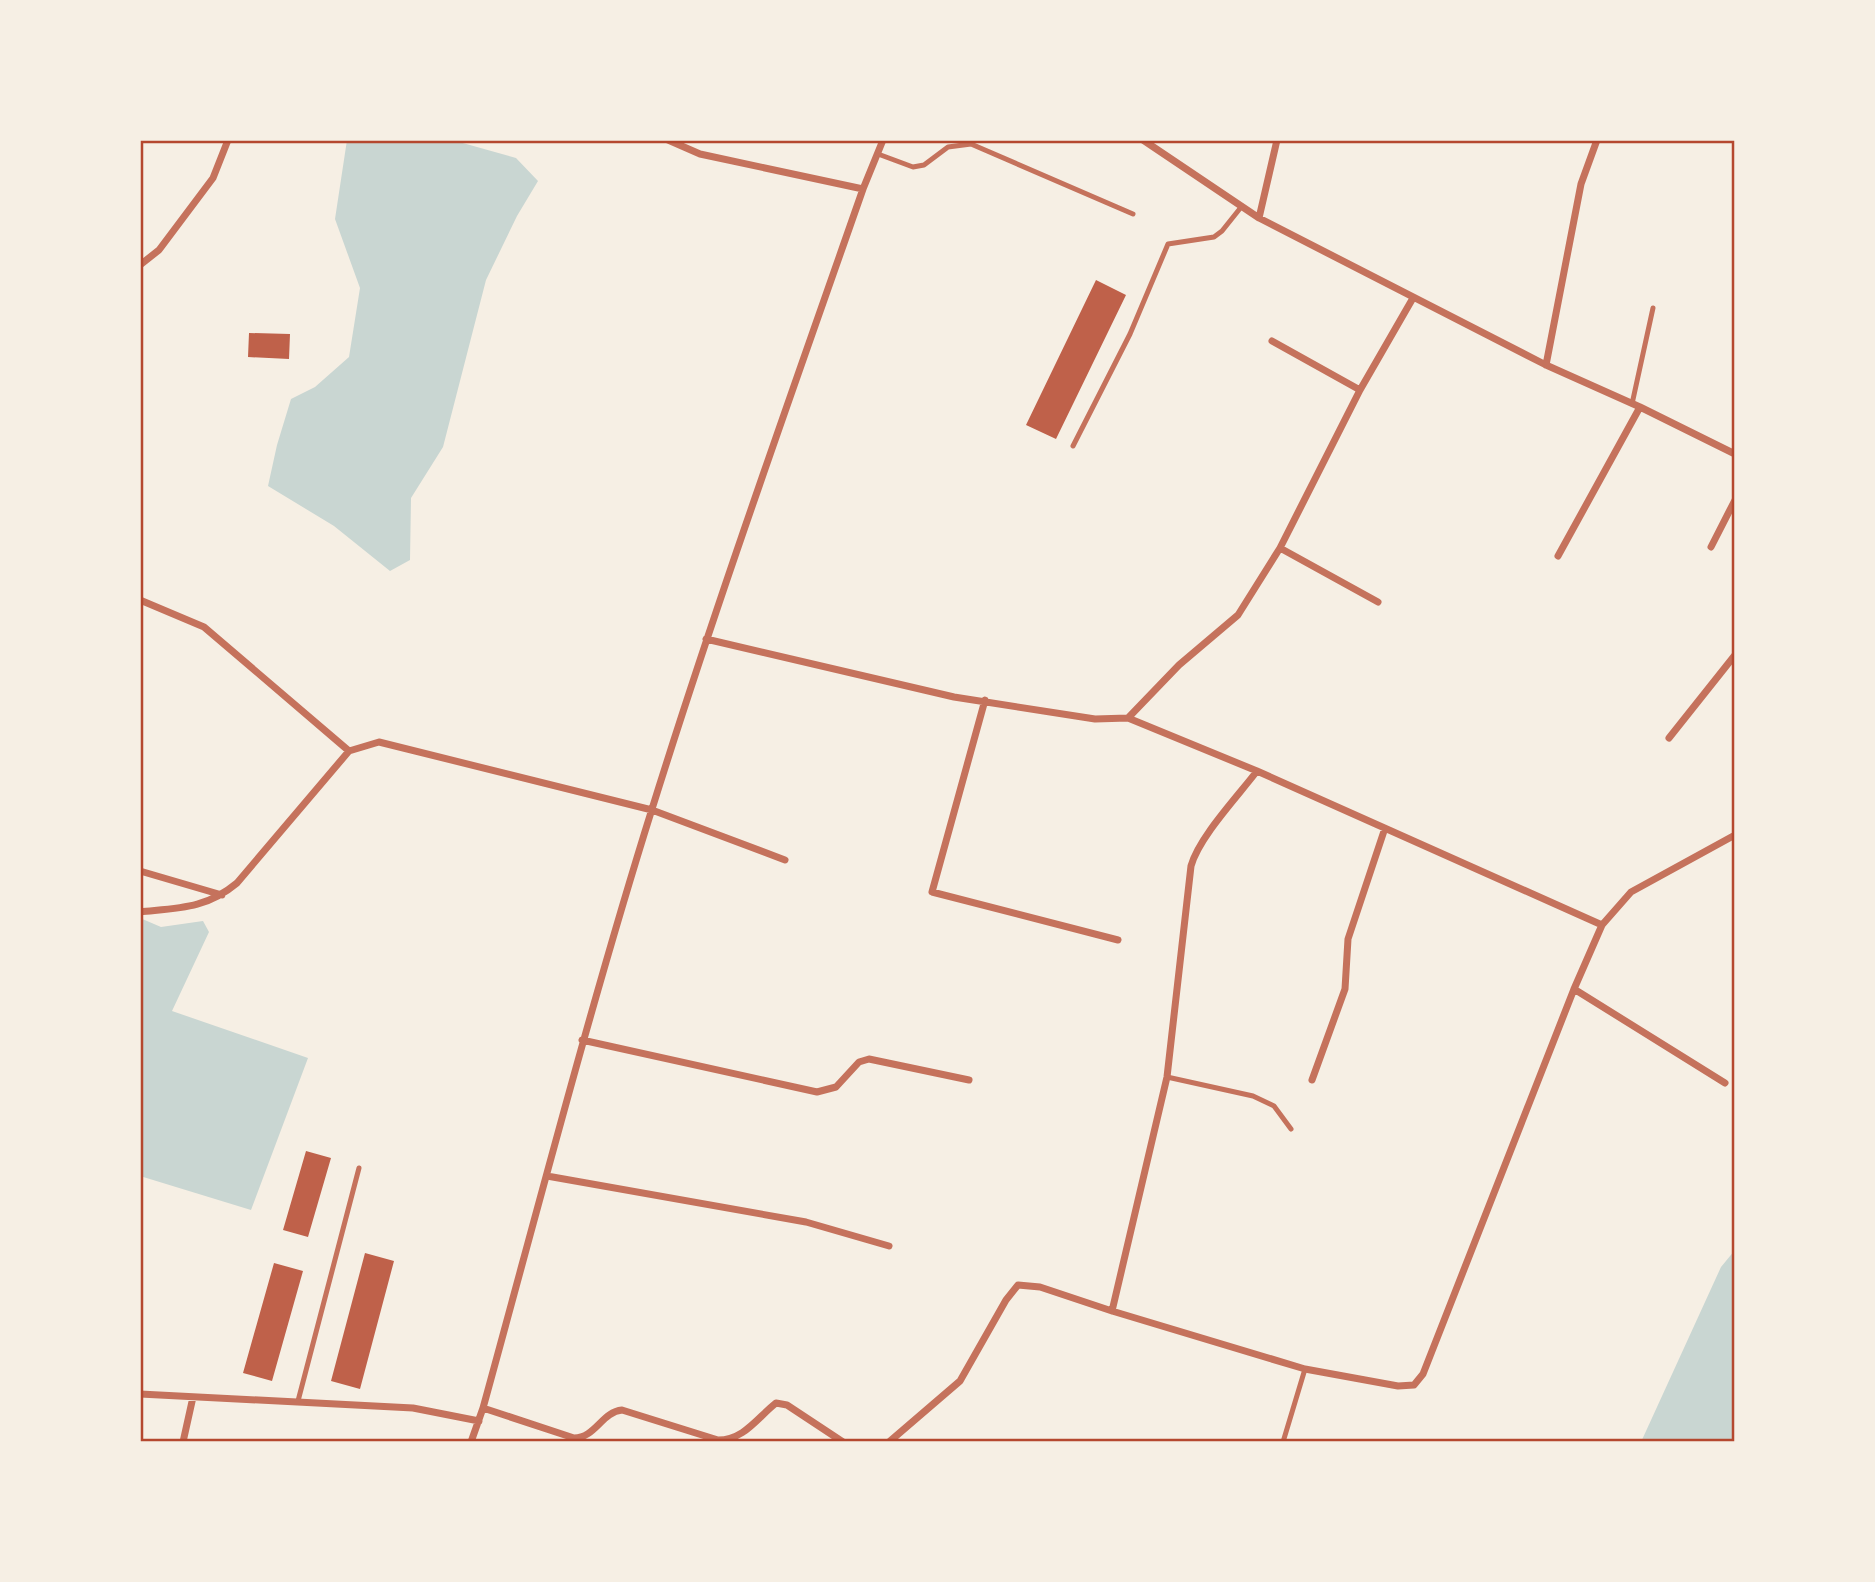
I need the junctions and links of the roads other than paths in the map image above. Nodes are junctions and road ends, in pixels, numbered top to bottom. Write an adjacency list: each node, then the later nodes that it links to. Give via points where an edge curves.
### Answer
1 (228, 140): 12 (street, via 213,178 159,250)
2 (668, 140): 8 (street, via 700,154)
3 (883, 140): 7 (street)
4 (1143, 140): 9 (street)
5 (1278, 140): 11 (street)
6 (1597, 140): 16 (street, via 1581,184)
7 (878, 154): 8 (street); 10 (lane, via 913,167 948,147 971,144)
8 (863, 190): 28 (street)
9 (1242, 206): 11 (street); 20 (lane, via 1214,237 1168,244 1130,334)
10 (1133, 214)
11 (1259, 218): 13 (street)
12 (140, 265)
13 (1413, 298): 16 (street); 17 (street)
14 (1653, 307): 18 (lane)
15 (1272, 341): 17 (street)
16 (1546, 365): 18 (street)
17 (1360, 390): 24 (street)
18 (1632, 404): 19 (street)
19 (1640, 407): 21 (street); 25 (street)
20 (1073, 446)
21 (1735, 454)
22 (1735, 500): 23 (street)
23 (1712, 547)
24 (1279, 548): 27 (street); 31 (street, via 1238,615 1179,665)
25 (1558, 556)
26 (140, 600): 33 (street, via 204,626)
27 (1378, 602)
28 (706, 639): 30 (street, via 954,697); 35 (street)
29 (1735, 655): 32 (street)
30 (985, 700): 31 (street, via 1095,719); 43 (street, via 932,891)
31 (1128, 718): 34 (street)
32 (1668, 738)
33 (349, 751): 35 (street, via 379,742); 40 (street)
34 (1257, 771): 36 (street); 46 (street, via 1193,859)
35 (652, 810): 38 (street); 45 (street)
36 (1385, 828): 42 (street); 48 (street, via 1348,939 1345,989)
37 (1735, 835): 42 (street, via 1631,892)
38 (785, 860)
39 (140, 871): 40 (street)
40 (222, 895): 41 (street, via 193,907)
41 (140, 912)
42 (1602, 925): 44 (street)
43 (1118, 940)
44 (1574, 989): 49 (street); 55 (street, via 1423,1374 1414,1385 1398,1386)
45 (582, 1040): 47 (street, via 817,1092 836,1087 859,1062 869,1059); 52 (street)
46 (1167, 1077): 50 (lane, via 1253,1096 1274,1106); 54 (street)
47 (969, 1080)
48 (1312, 1080)
49 (1725, 1083)
50 (1291, 1129)
51 (359, 1168): 58 (lane)
52 (547, 1177): 53 (street, via 806,1222); 59 (street)
53 (889, 1246)
54 (1112, 1311): 55 (street); 64 (street, via 1040,1287 1018,1285 960,1381)
55 (1305, 1369): 65 (lane)
56 (140, 1394): 57 (street)
57 (192, 1397): 58 (street); 61 (street)
58 (298, 1401): 60 (street, via 413,1408)
59 (483, 1408): 60 (street); 63 (street, via 575,1438 588,1435 614,1411 622,1410 730,1440 776,1403 787,1405)
60 (479, 1421): 62 (street)
61 (183, 1442)
62 (471, 1442)
63 (843, 1442)
64 (890, 1442)
65 (1283, 1442)

